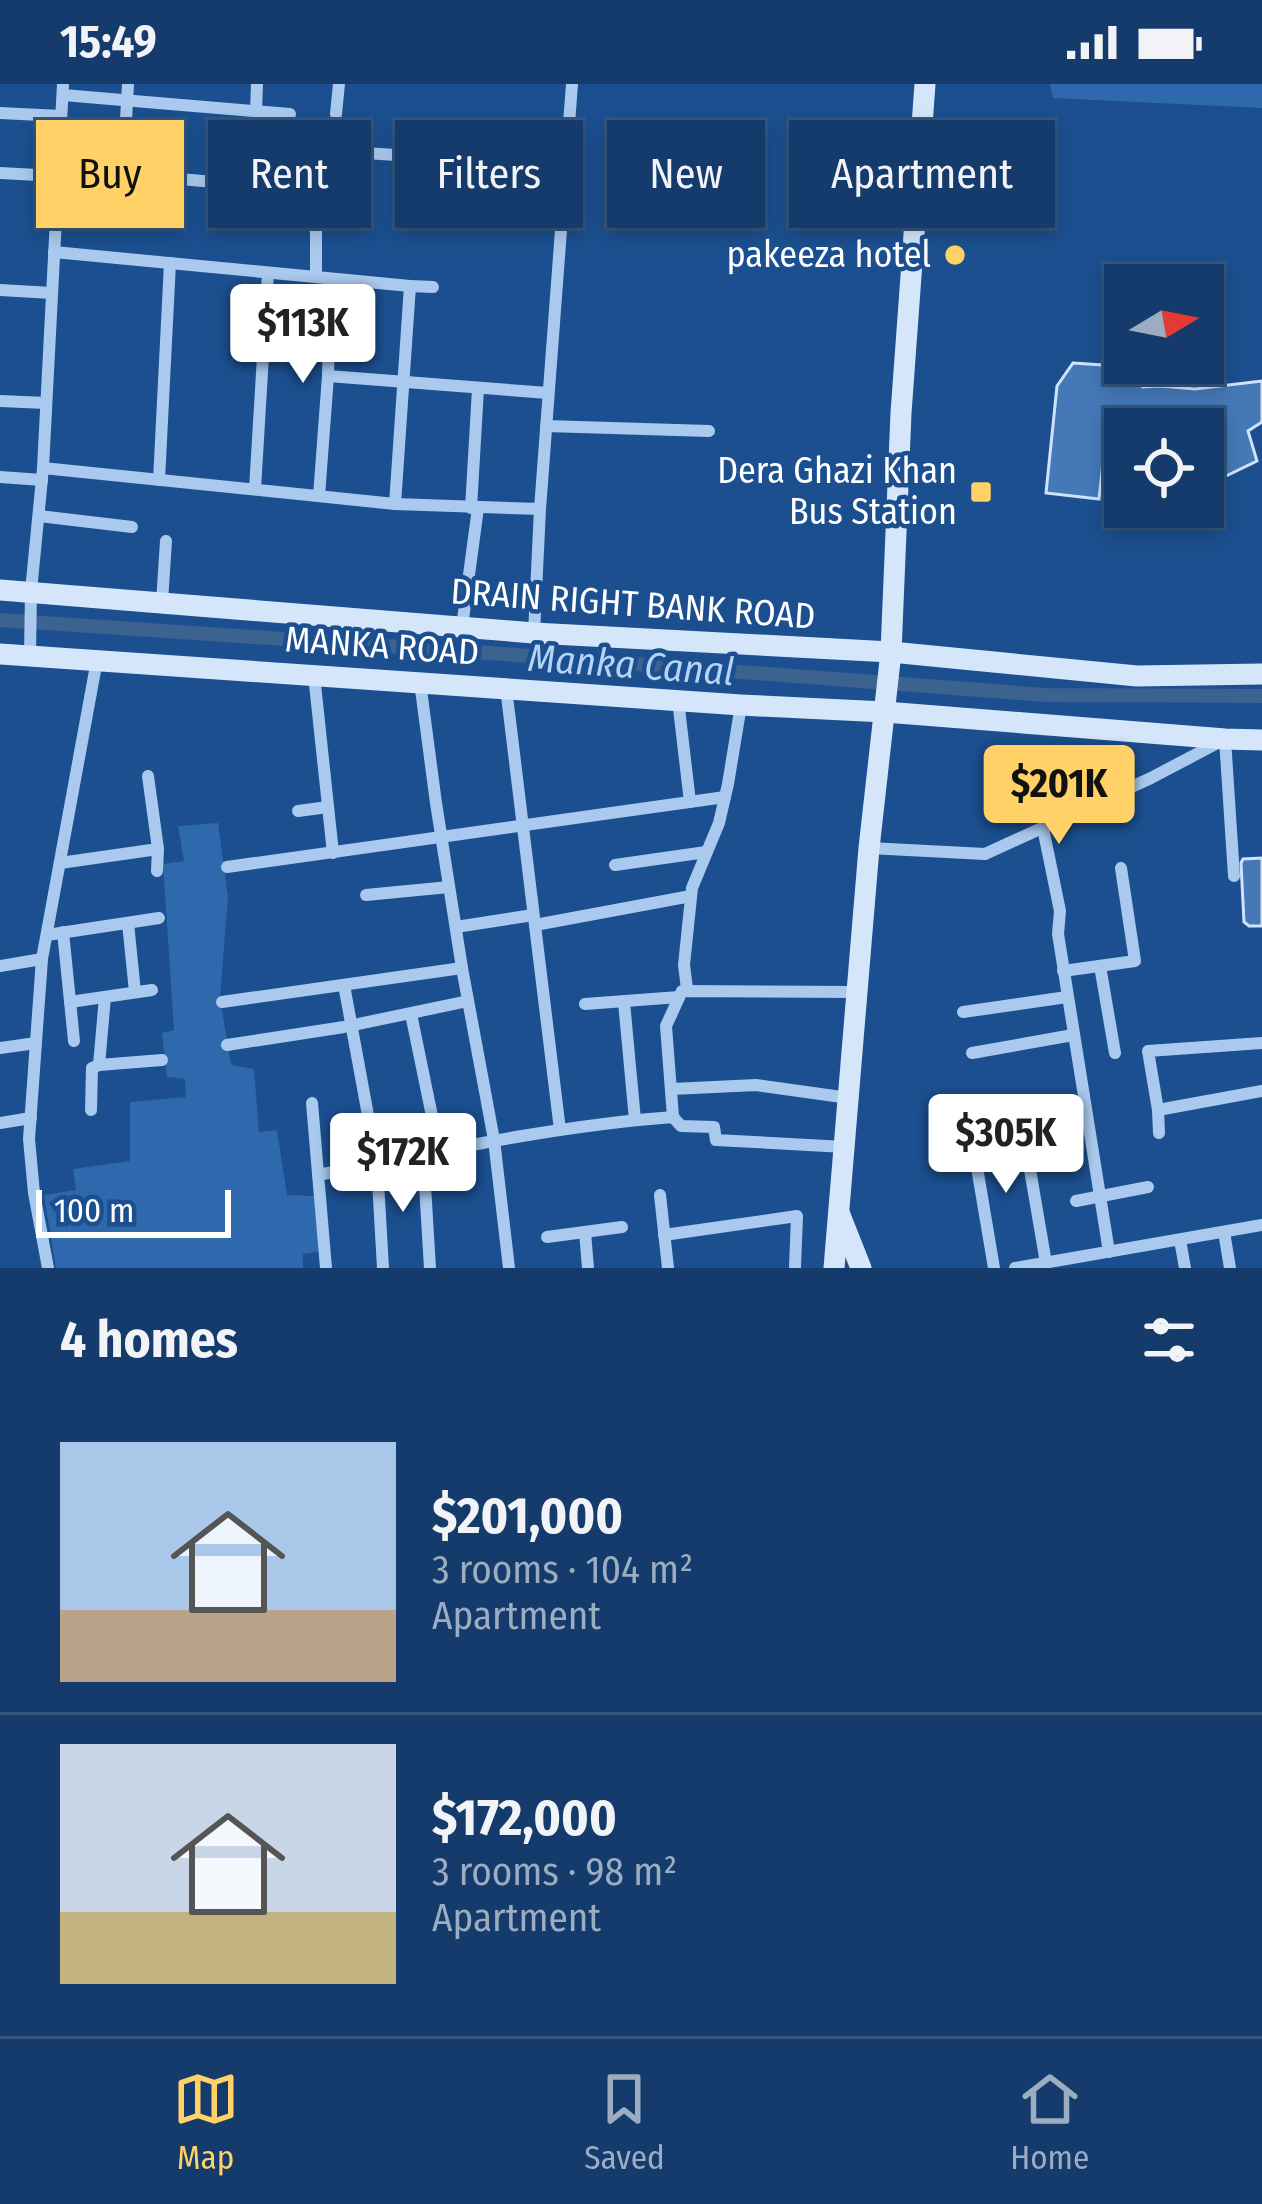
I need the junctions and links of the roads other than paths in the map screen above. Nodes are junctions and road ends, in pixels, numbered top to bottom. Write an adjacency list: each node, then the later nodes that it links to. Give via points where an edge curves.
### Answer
1 (128, 84): 7 (street)
2 (257, 84): 8 (street)
3 (339, 84): 11 (street)
4 (572, 84): 15 (street)
5 (925, 84): 59 (main road)
6 (63, 90): 7 (street); 12 (street)
7 (128, 101): 8 (street); 14 (street)
8 (256, 111): 10 (street)
9 (0, 113): 12 (street)
10 (290, 114)
11 (336, 114)
12 (62, 116): 13 (street)
13 (62, 120)
14 (126, 120)
15 (570, 120)
16 (36, 172): 17 (street)
17 (0, 173)
18 (55, 228): 21 (street)
19 (314, 228): 24 (street)
20 (562, 228): 32 (street)
21 (54, 252): 22 (street); 28 (street)
22 (170, 263): 23 (street); 39 (street)
23 (268, 273): 24 (street); 40 (street)
24 (323, 278): 25 (street); 29 (street)
25 (410, 286): 26 (street); 30 (street)
26 (433, 287)
27 (0, 290): 28 (street)
28 (52, 293): 34 (street)
29 (328, 376): 30 (street); 41 (street)
30 (403, 381): 31 (street); 42 (street)
31 (478, 389): 32 (street); 43 (street)
32 (548, 393): 35 (street)
33 (0, 400): 34 (street)
34 (46, 403): 37 (street)
35 (546, 426): 36 (street); 44 (street)
36 (709, 431)
37 (43, 474): 38 (street); 39 (street); 45 (street)
38 (0, 477)
39 (159, 479): 40 (street)
40 (255, 489): 41 (street)
41 (319, 496): 42 (street)
42 (395, 504): 43 (street)
43 (474, 508): 44 (street); 51 (street)
44 (540, 509): 52 (street)
45 (38, 516): 46 (street); 49 (street)
46 (133, 526)
47 (166, 541): 50 (street)
48 (0, 590): 49 (main road, DRAIN RIGHT BANK ROAD)
49 (31, 602): 50 (main road, DRAIN RIGHT BANK ROAD); 53 (street)
50 (162, 602): 51 (main road, DRAIN RIGHT BANK ROAD)
51 (462, 627): 52 (main road, DRAIN RIGHT BANK ROAD)
52 (534, 633): 59 (main road, DRAIN RIGHT BANK ROAD)
53 (30, 645): 54 (main road, MANKA ROAD); 55 (main road, MANKA ROAD)
54 (0, 654)
55 (97, 660): 57 (main road, MANKA ROAD); 77 (street)
56 (1262, 674): 59 (main road, DRAIN RIGHT BANK ROAD)
57 (314, 675): 58 (main road, MANKA ROAD); 68 (street)
58 (420, 682): 60 (main road, MANKA ROAD); 72 (street)
59 (888, 682): 62 (main road, MANKA ROAD); 63 (main road, MANKA ROAD); 73 (main road)
60 (506, 687): 61 (main road, MANKA ROAD); 70 (street)
61 (678, 700): 62 (main road, MANKA ROAD); 67 (street)
62 (741, 705): 66 (street)
63 (1225, 740): 64 (main road, MANKA ROAD); 71 (street); 82 (street)
64 (1262, 740)
65 (148, 776): 74 (street)
66 (725, 797): 67 (street); 75 (street)
67 (689, 802): 70 (street)
68 (328, 807): 69 (street); 76 (street)
69 (298, 811)
70 (521, 826): 72 (street); 87 (street)
71 (1043, 827): 73 (street, via 986,854); 96 (street)
72 (442, 838): 76 (street); 83 (street)
73 (869, 848): 100 (main road)
74 (158, 849): 77 (street); 81 (street)
75 (706, 852): 78 (street); 85 (street)
76 (333, 853): 79 (street)
77 (60, 863): 91 (street)
78 (615, 866)
79 (226, 867)
80 (1120, 868): 94 (street, via 1135,961)
81 (157, 871)
82 (1234, 876)
83 (449, 887): 84 (street); 89 (street)
84 (366, 895)
85 (692, 896): 87 (street); 101 (street)
86 (159, 918): 88 (street)
87 (534, 920): 89 (street); 134 (street)
88 (128, 922): 90 (street); 99 (street)
89 (456, 927): 95 (street)
90 (63, 932): 91 (street); 105 (street)
91 (47, 935): 92 (street)
92 (43, 959): 93 (street); 113 (street)
93 (0, 966)
94 (1100, 967): 96 (street); 119 (street)
95 (462, 968): 97 (street); 104 (street)
96 (1064, 971): 103 (street)
97 (344, 985): 106 (street); 111 (street)
98 (152, 990): 99 (street)
99 (135, 992): 102 (street)
100 (856, 992): 101 (street); 124 (main road)
101 (683, 993): 107 (street); 122 (street, via 666,1026)
102 (105, 997): 105 (street); 121 (street)
103 (1067, 997): 109 (street); 112 (street)
104 (468, 1001): 110 (street); 136 (street)
105 (70, 1002): 114 (street)
106 (222, 1002)
107 (624, 1002): 108 (street); 131 (street)
108 (585, 1004)
109 (963, 1012)
110 (411, 1014): 111 (street); 138 (street)
111 (353, 1025): 116 (street); 140 (street)
112 (1073, 1035): 118 (street); 128 (street)
113 (37, 1042): 117 (street); 129 (street)
114 (74, 1042)
115 (1262, 1043): 127 (street, via 1148,1051)
116 (226, 1045)
117 (0, 1048)
118 (972, 1053)
119 (1115, 1053)
120 (163, 1060): 121 (street)
121 (99, 1065): 126 (street, via 92,1068)
122 (672, 1088): 124 (street, via 756,1085); 130 (street)
123 (1262, 1091): 127 (street)
124 (849, 1098): 137 (main road)
125 (312, 1103): 141 (street)
126 (91, 1110)
127 (1158, 1110): 135 (street)
128 (1086, 1113): 133 (street); 144 (street)
129 (31, 1118): 132 (street); 157 (street)
130 (673, 1118): 131 (street); 137 (street, via 681,1126 714,1127 716,1140)
131 (635, 1120): 134 (street)
132 (0, 1123)
133 (1022, 1123): 155 (street); 166 (street, via 971,1132)
134 (560, 1130): 136 (street)
135 (1160, 1133)
136 (494, 1140): 138 (street); 161 (street)
137 (845, 1147): 146 (main road)
138 (439, 1150): 139 (street)
139 (423, 1153): 140 (street); 160 (street)
140 (377, 1164): 141 (street); 159 (street)
141 (318, 1175): 158 (street)
142 (1148, 1187): 144 (street)
143 (660, 1195): 151 (street)
144 (1100, 1196): 145 (street); 154 (street)
145 (1076, 1201)
146 (840, 1214): 164 (main road); 165 (main road)
147 (1262, 1226): 150 (street)
148 (622, 1227): 149 (street)
149 (586, 1232): 152 (street); 162 (street)
150 (1224, 1232): 153 (street); 170 (street)
151 (664, 1235): 156 (street, via 797,1216); 163 (street)
152 (547, 1237)
153 (1180, 1240): 154 (street); 169 (street)
154 (1110, 1252): 155 (street); 168 (street)
155 (1049, 1264): 167 (street)
156 (795, 1267)
157 (48, 1268)
158 (326, 1268)
159 (383, 1268)
160 (430, 1268)
161 (509, 1268)
162 (588, 1268)
163 (668, 1268)
164 (834, 1268)
165 (861, 1268)
166 (994, 1268)
167 (1015, 1268)
168 (1114, 1268)
169 (1185, 1268)
170 (1230, 1268)

